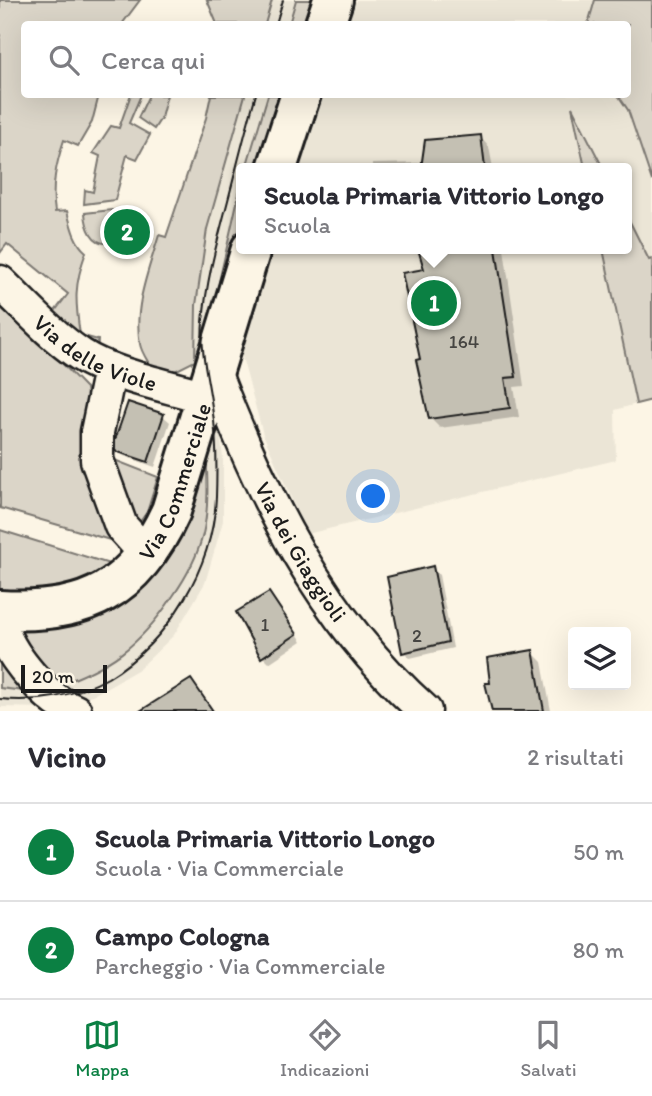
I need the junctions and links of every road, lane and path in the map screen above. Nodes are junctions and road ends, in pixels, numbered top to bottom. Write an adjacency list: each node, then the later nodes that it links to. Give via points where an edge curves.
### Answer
1 (333, 0): 2 (main road)
2 (326, 21)
3 (300, 98): 4 (main road)
4 (279, 163)
5 (249, 254): 8 (main road, Via Commerciale)
6 (0, 282): 7 (street, Via delle Viole, via 70,347)
7 (110, 369): 8 (street, Via delle Viole); 9 (street, via 97,432 97,460 121,526)
8 (209, 383): 9 (main road, Via Commerciale, via 171,510); 12 (street, Via dei Giaggioli, via 307,570 366,651)
9 (147, 555): 10 (main road, Via Commerciale, via 122,581 87,600 45,610)
10 (0, 611): 11 (street, via 2,628 27,671)
11 (75, 711)
12 (425, 711)

